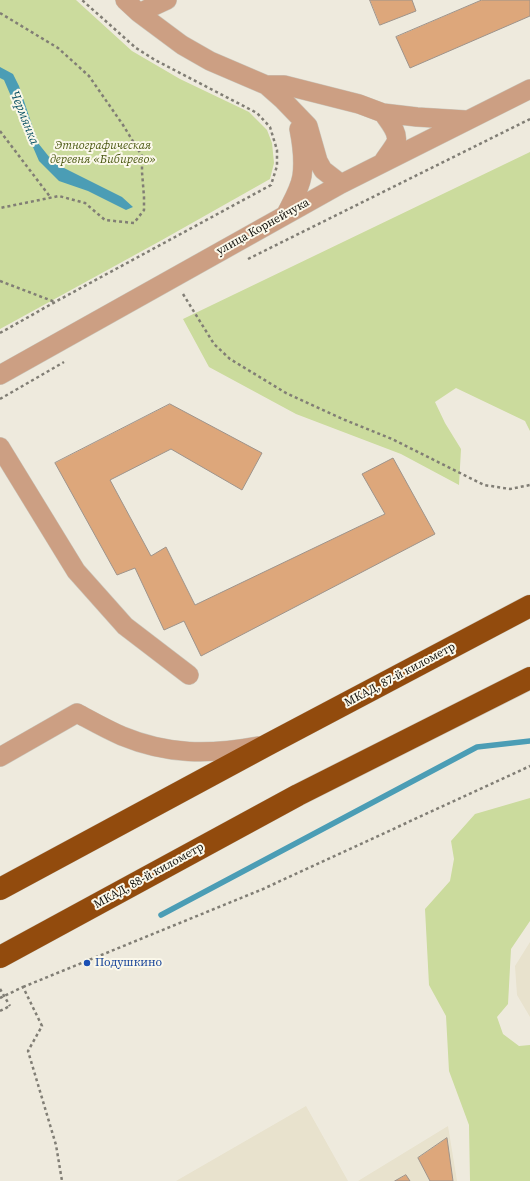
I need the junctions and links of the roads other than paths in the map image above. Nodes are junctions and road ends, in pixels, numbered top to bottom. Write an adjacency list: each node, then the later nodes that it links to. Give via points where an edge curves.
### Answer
1 (125, 0): 3 (street)
2 (167, 0): 3 (street)
3 (139, 13): 4 (street, via 182,45 210,61)
4 (266, 85): 6 (street); 7 (street, via 284,85)
5 (530, 90): 8 (street, улица Корнейчука)
6 (293, 110): 10 (street, via 308,126 318,161 324,170); 11 (street, via 300,130 302,177)
7 (383, 113): 8 (street); 9 (street, via 393,126 396,142)
8 (467, 120): 9 (street, улица Корнейчука)
9 (382, 163): 10 (street, улица Корнейчука)
10 (341, 184): 11 (street, улица Корнейчука)
11 (286, 214): 12 (street, улица Корнейчука)
12 (0, 375)
13 (0, 447): 15 (street, via 76,571 125,626)
14 (530, 606): 17 (highway, МКАД, 87-й километр)
15 (189, 675)
16 (530, 678): 20 (highway, МКАД, 88-й километр, via 298,795)
17 (269, 744): 18 (street, via 230,751 190,752 155,746 122,736 77,713); 19 (highway)
18 (0, 757)
19 (0, 889)
20 (0, 957)

